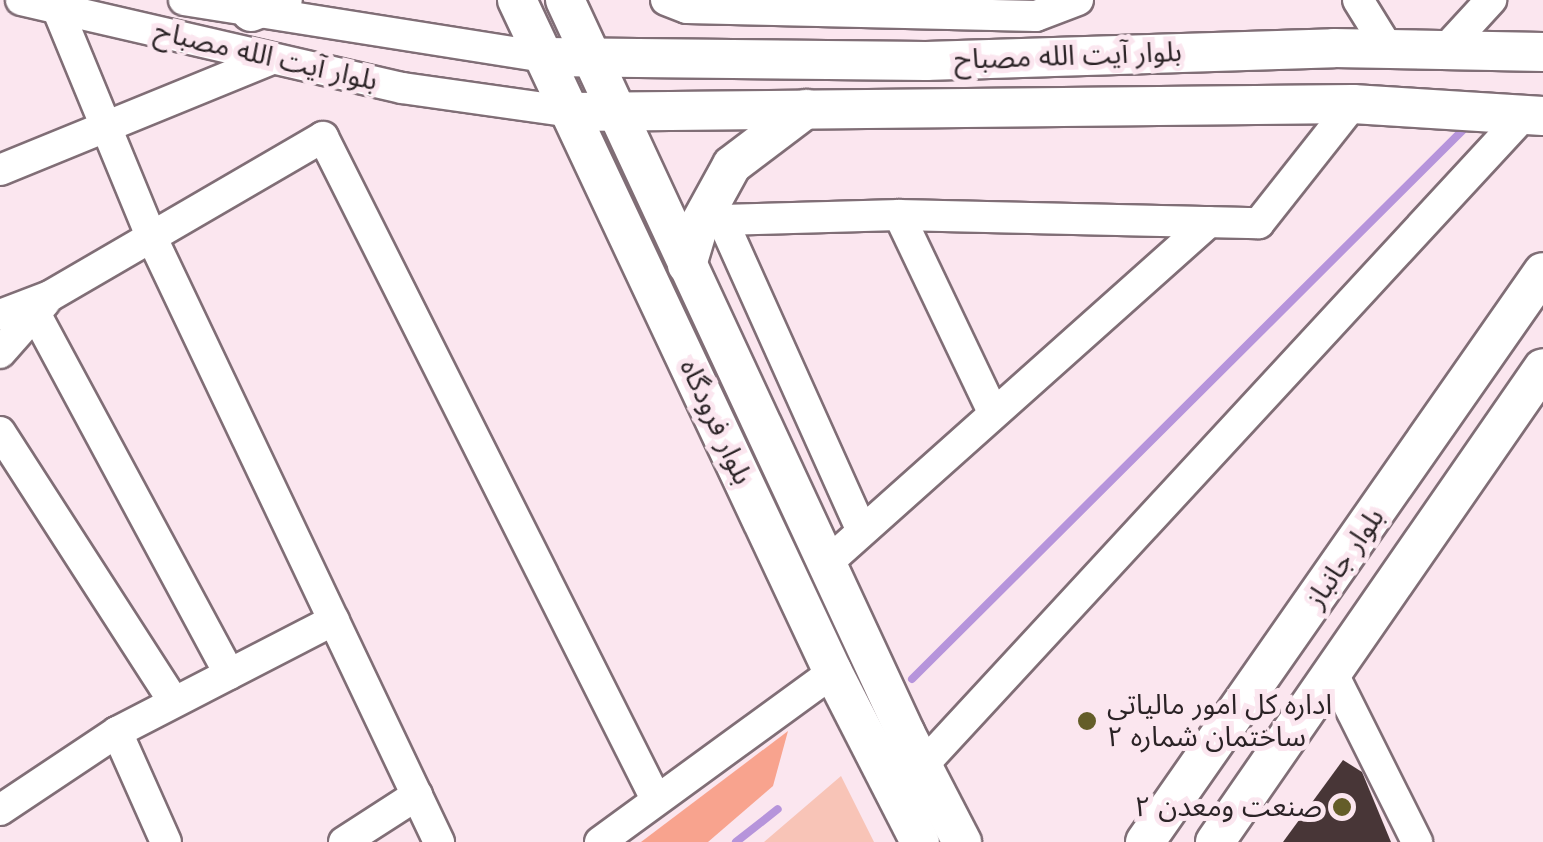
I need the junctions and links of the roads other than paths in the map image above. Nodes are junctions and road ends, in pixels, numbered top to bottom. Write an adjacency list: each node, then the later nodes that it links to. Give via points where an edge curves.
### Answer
1 (21, 0): 10 (street, بلوار آیت الله مصباح)
2 (184, 0): 9 (street, بلوار آیت الله مصباح)
3 (517, 0): 15 (main road, بلوار فرودگاه)
4 (565, 0): 17 (main road, بلوار فرودگاه)
5 (666, 0): 11 (street, via 687,8)
6 (1078, 0): 11 (street)
7 (1358, 0): 13 (street)
8 (1491, 0): 12 (street)
9 (267, 6): 15 (street, بلوار آیت الله مصباح)
10 (57, 8): 18 (street, بلوار آیت الله مصباح); 24 (street)
11 (1034, 8): 16 (street)
12 (1446, 49): 13 (main road, بلوار آیت الله مصباح); 14 (main road, بلوار آیت الله مصباح)
13 (1389, 50): 16 (main road, بلوار آیت الله مصباح)
14 (1543, 52)
15 (544, 57): 17 (main road, بلوار آیت الله مصباح); 22 (main road, بلوار فرودگاه)
16 (1039, 57): 17 (main road, بلوار آیت الله مصباح)
17 (592, 58): 21 (main road, بلوار فرودگاه)
18 (272, 59): 22 (street, بلوار آیت الله مصباح, via 402,88); 24 (street)
19 (1354, 104): 20 (main road, بلوار آیت الله مصباح); 23 (main road, بلوار آیت الله مصباح); 27 (street, via 1259,223)
20 (806, 109): 21 (main road, بلوار آیت الله مصباح); 29 (main road, via 732,165 699,225)
21 (616, 111): 22 (main road, بلوار آیت الله مصباح); 29 (main road, بلوار فرودگاه)
22 (572, 112): 42 (main road, بلوار فرودگاه)
23 (1536, 124): 45 (street)
24 (103, 129): 25 (street); 28 (street)
25 (0, 170)
26 (900, 215): 27 (street); 35 (street); 37 (street, via 722,220)
27 (1209, 222): 35 (street)
28 (151, 236): 31 (street); 39 (street); 47 (street, via 323,137)
29 (687, 265): 38 (main road, بلوار فرودگاه)
30 (1543, 272): 55 (main road, بلوار جانباز)
31 (42, 304): 32 (street); 33 (street); 41 (street)
32 (0, 315)
33 (0, 353)
34 (1543, 368): 40 (main road, بلوار جانباز)
35 (993, 412): 37 (street)
36 (0, 432): 43 (street)
37 (862, 531): 38 (street)
38 (827, 563): 45 (main road, بلوار فرودگاه)
39 (334, 620): 41 (street); 46 (street)
40 (1332, 672): 56 (main road, بلوار جانباز); 57 (street)
41 (229, 674): 43 (street)
42 (836, 679): 47 (street); 53 (main road, بلوار فرودگاه)
43 (174, 702): 44 (street)
44 (117, 732): 48 (street); 49 (street)
45 (914, 750): 54 (main road, بلوار فرودگاه)
46 (417, 795): 50 (street); 51 (street)
47 (656, 798): 52 (street)
48 (0, 810)
49 (166, 842)
50 (344, 842)
51 (439, 842)
52 (600, 842)
53 (920, 842)
54 (962, 842)
55 (1145, 842)
56 (1215, 842)
57 (1417, 842)

